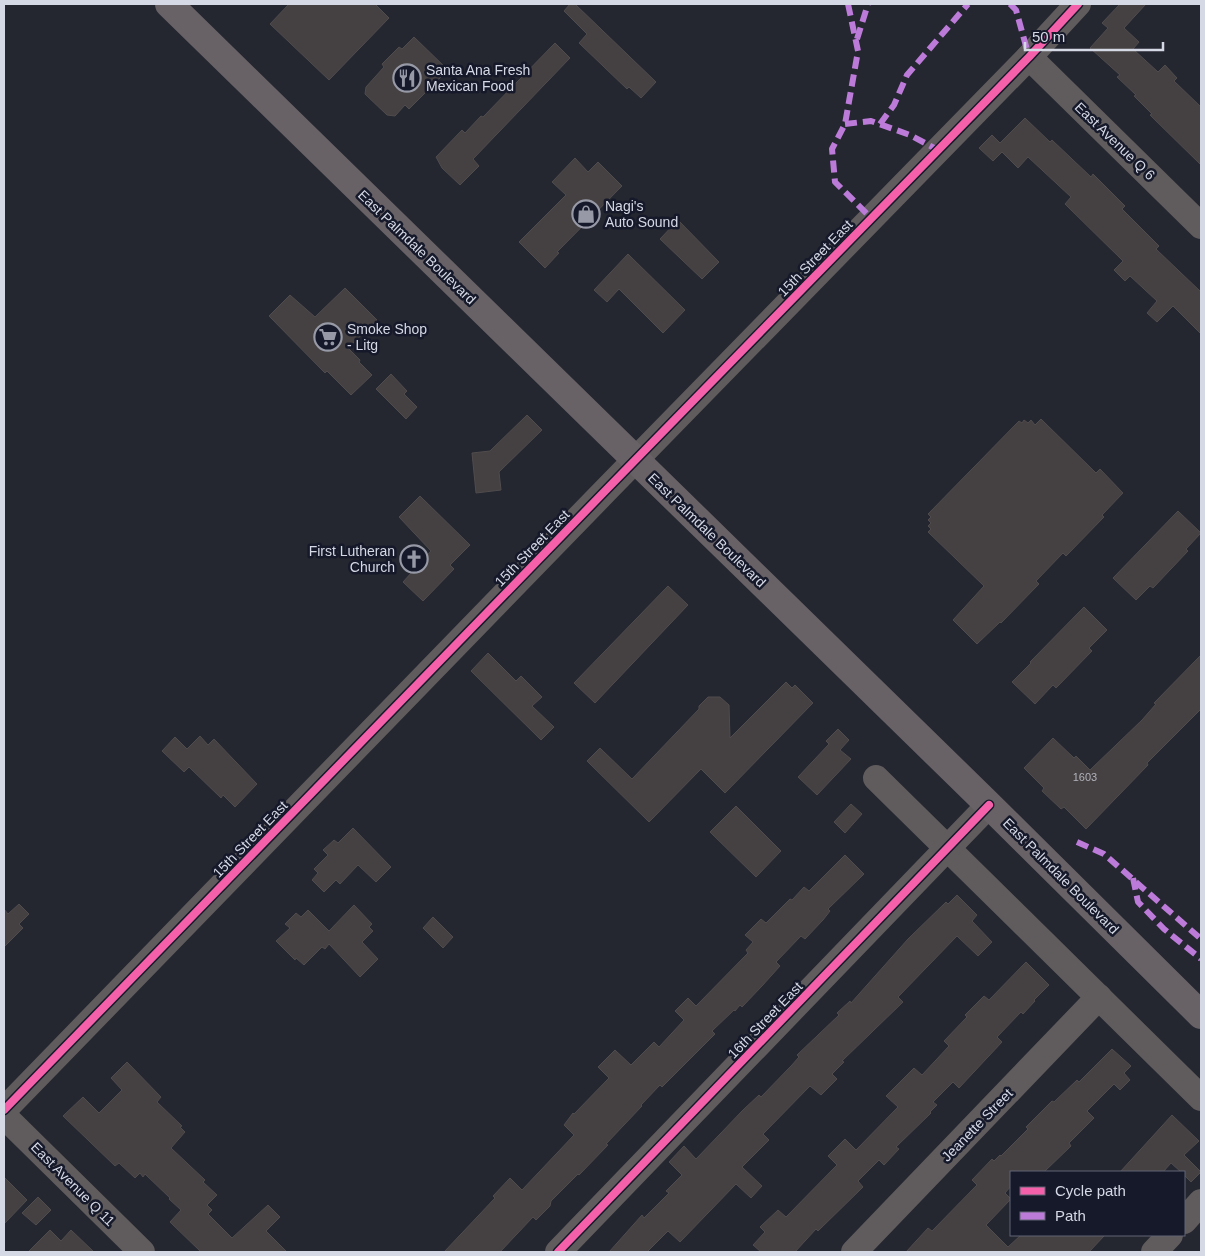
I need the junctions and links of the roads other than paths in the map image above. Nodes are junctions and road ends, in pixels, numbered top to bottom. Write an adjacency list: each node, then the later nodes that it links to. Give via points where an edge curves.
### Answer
1 (169, 4): 5 (highway, East Palmdale Boulevard)
2 (1078, 4): 3 (street, 15th Street East)
3 (1029, 57): 4 (street, East Avenue Q 6); 5 (street, 15th Street East)
4 (1201, 226)
5 (635, 460): 7 (highway, East Palmdale Boulevard); 12 (street, 15th Street East)
6 (876, 778): 8 (street)
7 (989, 805): 8 (street, 16th Street East); 10 (highway, East Palmdale Boulevard)
8 (948, 848): 9 (street); 18 (street, 16th Street East)
9 (1099, 997): 11 (street); 19 (street, Jeanette Street)
10 (1201, 1015)
11 (1201, 1098)
12 (4, 1110)
13 (4, 1116): 17 (street, East Avenue Q 11)
14 (1201, 1202): 15 (street)
15 (1185, 1219)
16 (1169, 1236): 20 (street)
17 (142, 1252)
18 (558, 1252)
19 (854, 1252)
20 (1154, 1252)

